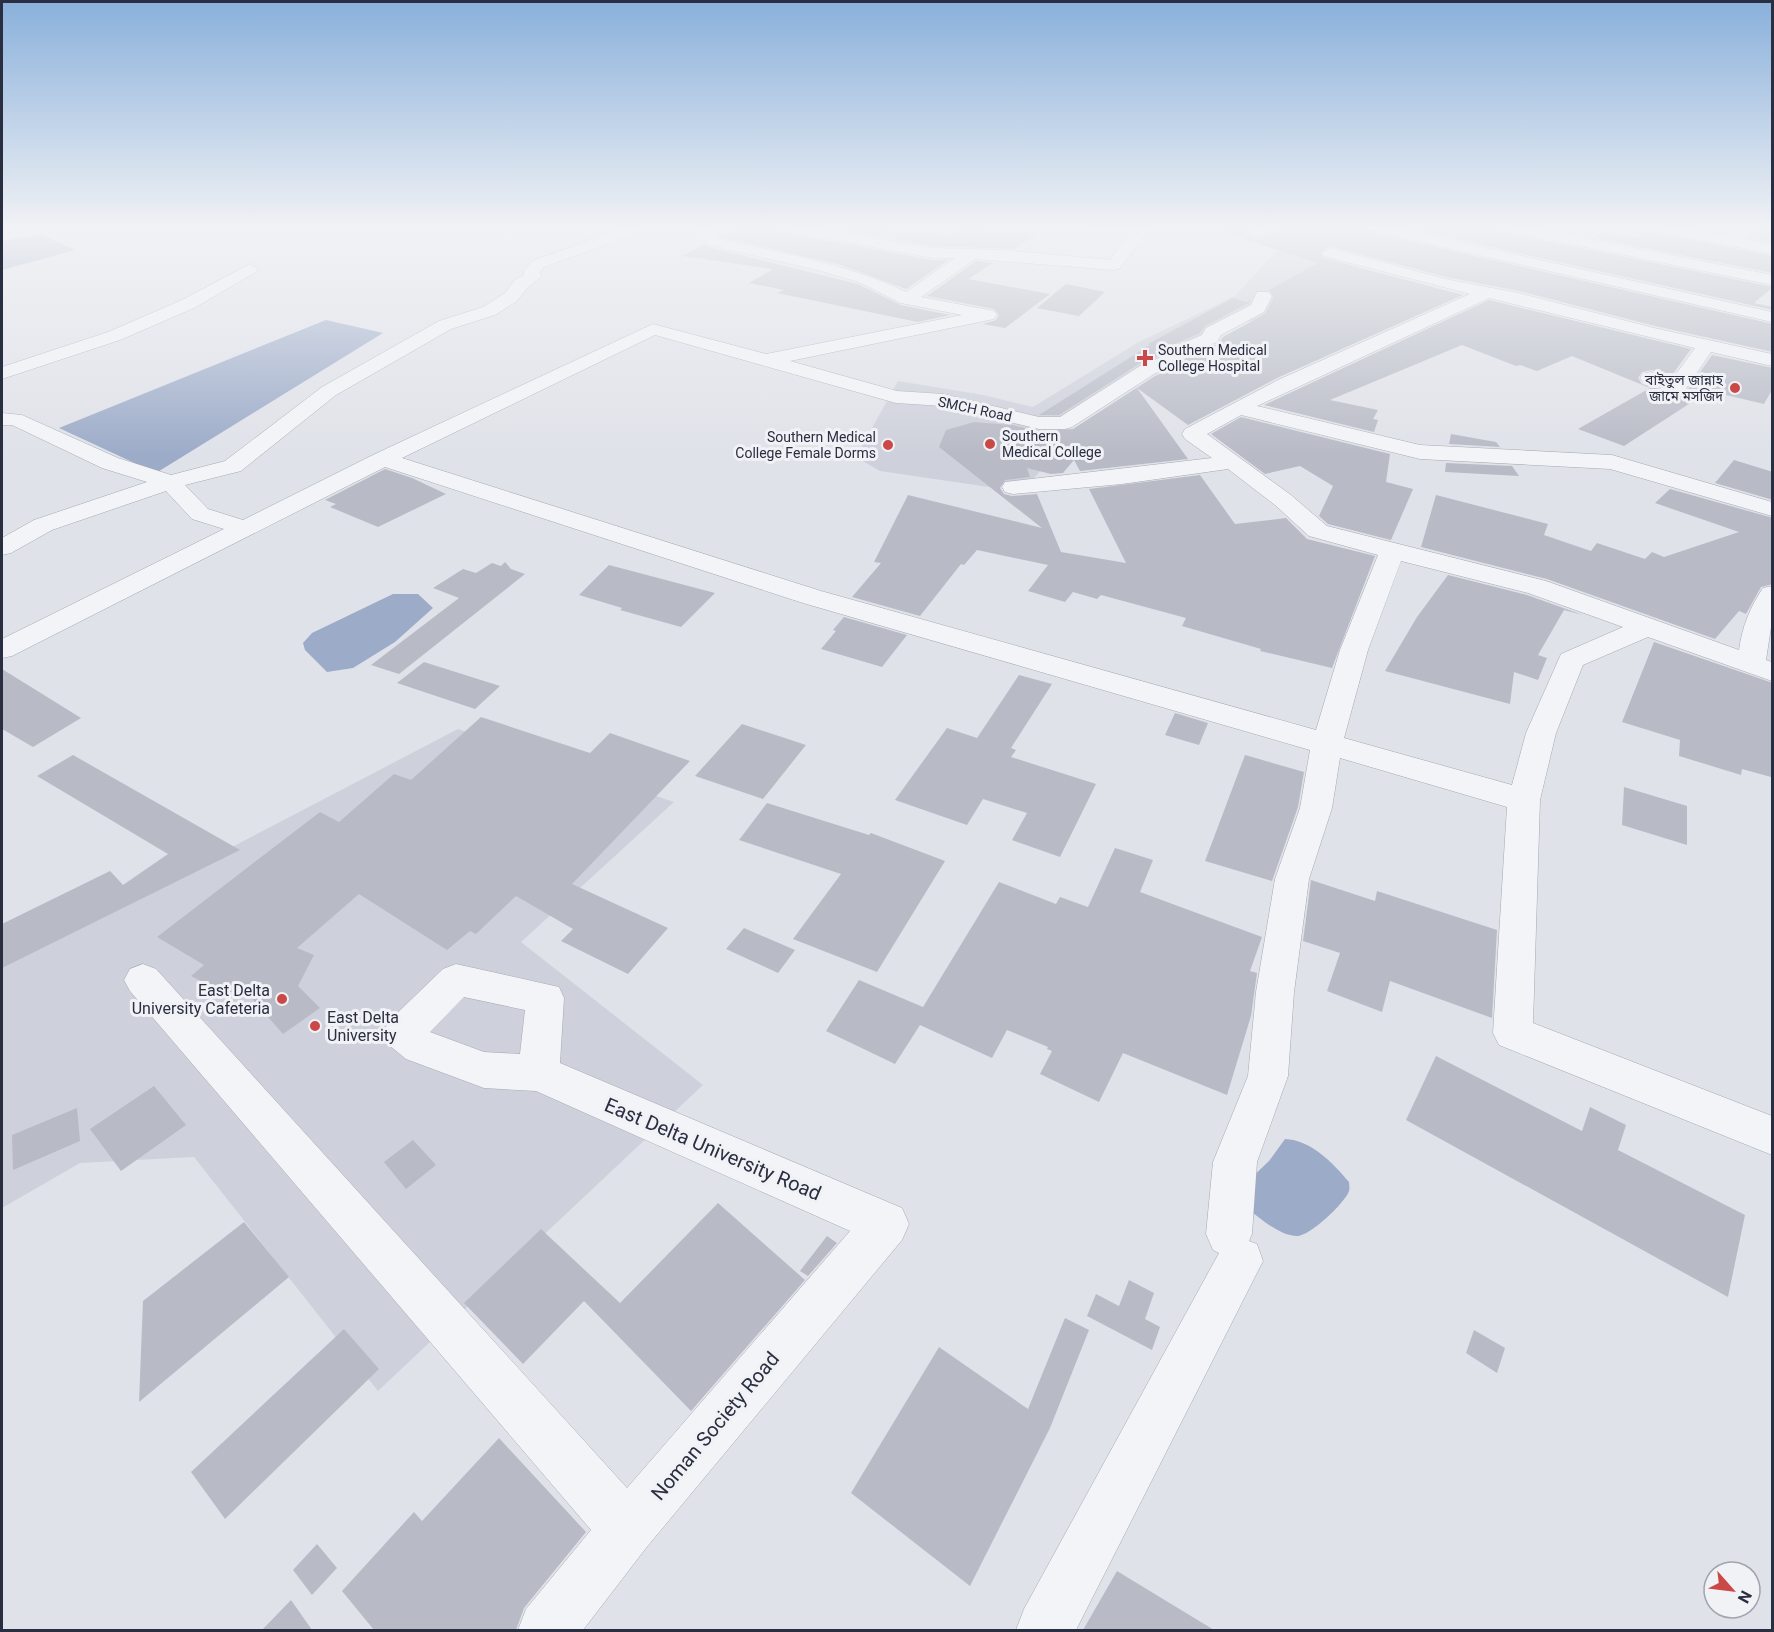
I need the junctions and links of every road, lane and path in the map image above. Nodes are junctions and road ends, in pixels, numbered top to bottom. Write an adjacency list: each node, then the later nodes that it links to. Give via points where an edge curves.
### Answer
1 (189, 303): 12 (street, via 125,331)
2 (499, 303): 18 (street, via 469,319 445,325 330,391 233,466)
3 (928, 303): 10 (street, via 988,315)
4 (1260, 303): 10 (street, SMCH Road, via 1258,308 1212,332 1199,345 1147,370 1065,423 1039,423 943,400 896,397)
5 (1464, 303): 14 (street, via 1326,364)
6 (1533, 303): 9 (street)
7 (1666, 303): 8 (street)
8 (1761, 327): 9 (street); 11 (street)
9 (1706, 345): 13 (street, via 1678,386)
10 (766, 360): 16 (street, SMCH Road, via 653,329)
11 (1773, 360)
12 (2, 373)
13 (1650, 378)
14 (1239, 408): 17 (street, via 1193,434); 20 (street, via 1420,452 1612,462)
15 (2, 419): 18 (street, via 15,419 110,463)
16 (383, 459): 21 (street, SMCH Road); 28 (street, via 812,597)
17 (1232, 462): 19 (street); 23 (street, via 1318,531)
18 (170, 482): 21 (street, via 200,514); 22 (street, via 43,525)
19 (1012, 487)
20 (1773, 509)
21 (245, 528): 26 (street, SMCH Road)
22 (2, 548)
23 (1392, 552): 25 (street, via 1537,587); 28 (street, via 1354,650)
24 (1773, 594): 27 (street, via 1752,648)
25 (1650, 627): 27 (street); 29 (street, via 1571,660 1541,733)
26 (2, 650)
27 (1762, 667)
28 (1327, 743): 29 (street); 36 (street, via 1316,808 1292,879 1275,992 1268,1076 1235,1162 1235,1247)
29 (1524, 800): 32 (street, via 1514,1033)
30 (143, 980): 34 (street)
31 (539, 1073): 33 (street, East Delta University Road)
32 (1773, 1136)
33 (886, 1224): 34 (street, Noman Society Road)
34 (627, 1529): 35 (street, Noman Society Road)
35 (547, 1630)
36 (1045, 1630)

